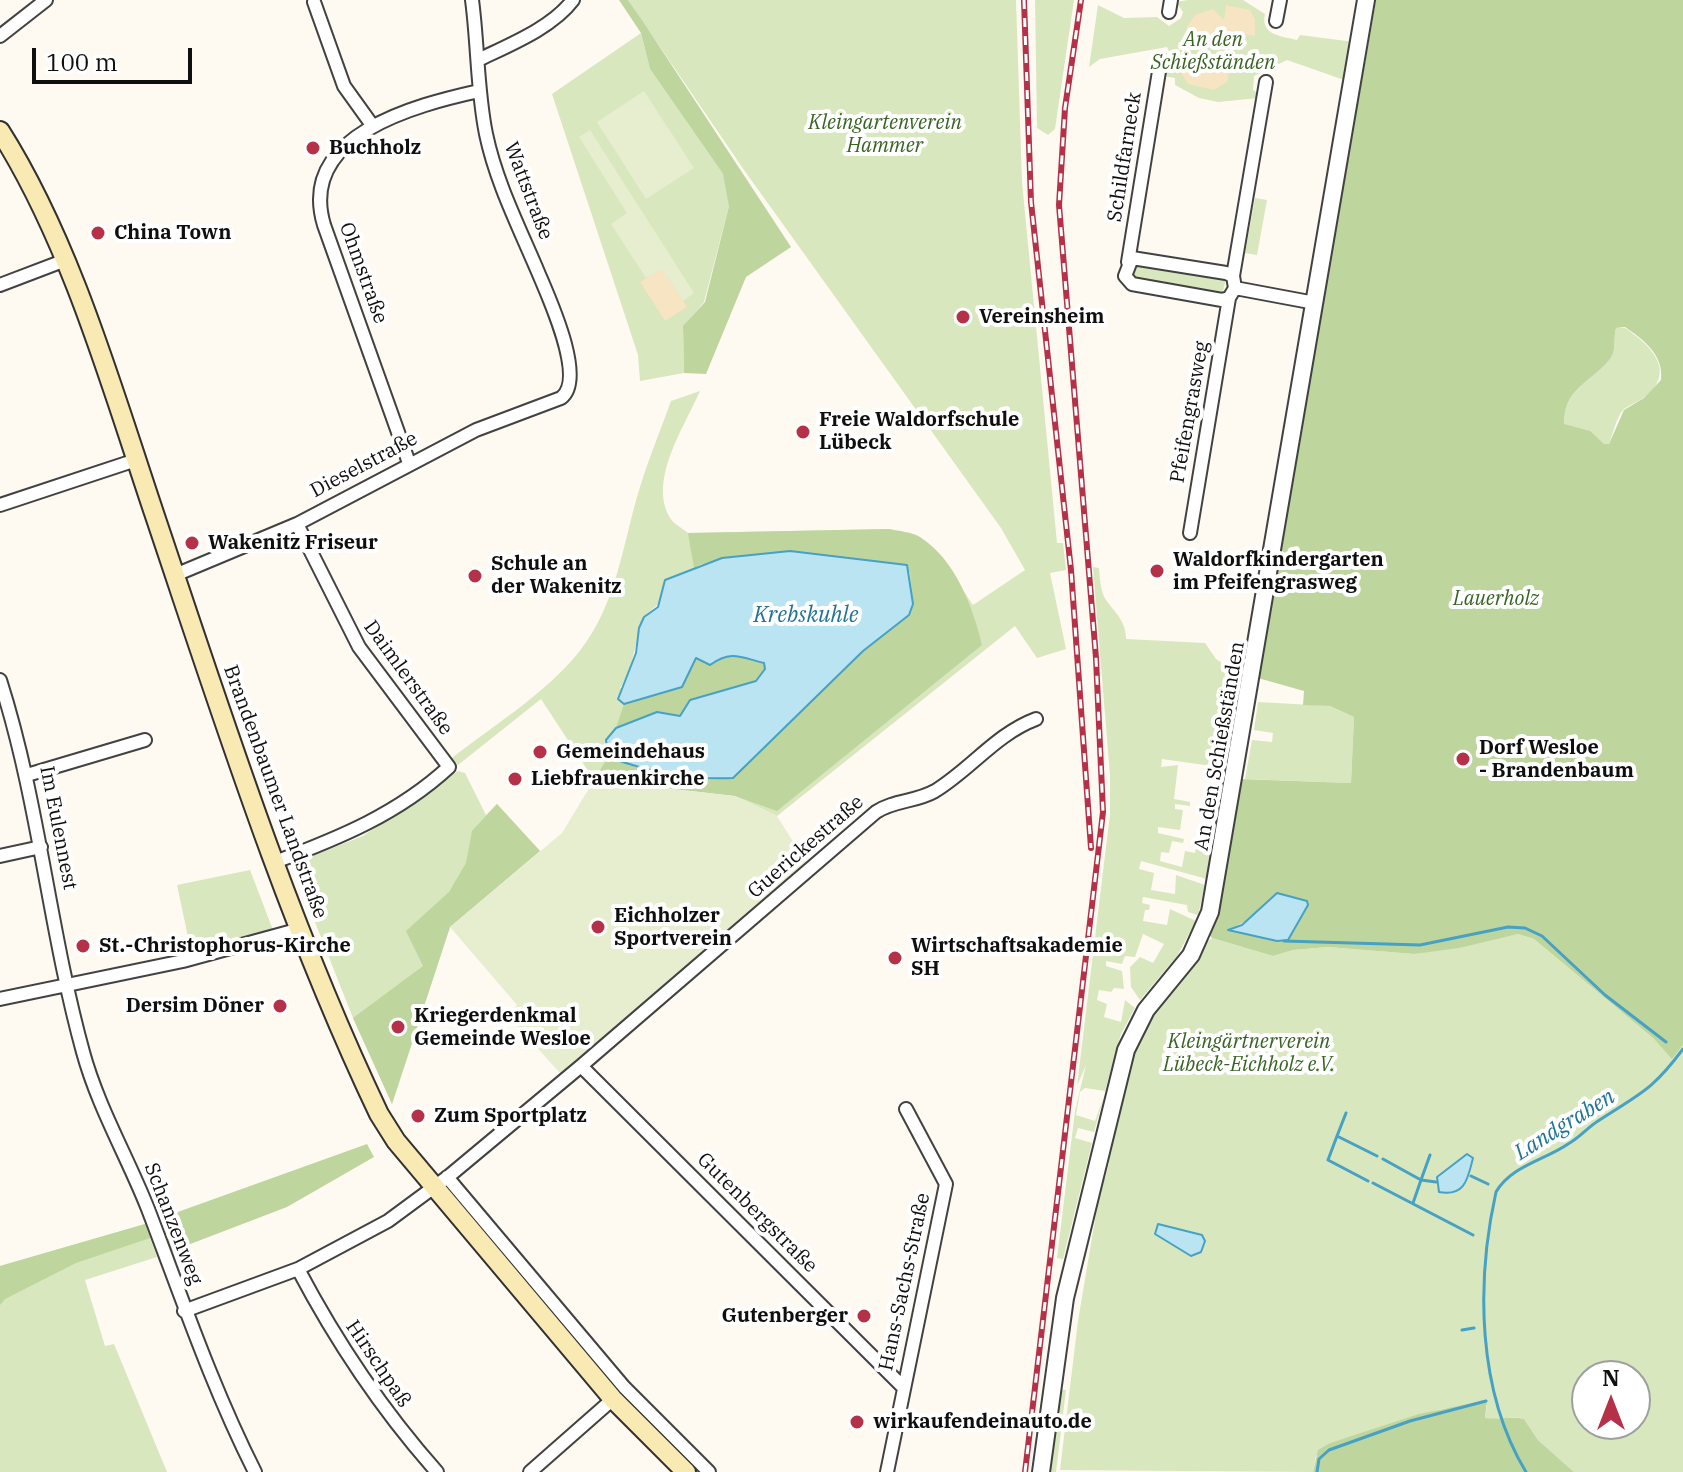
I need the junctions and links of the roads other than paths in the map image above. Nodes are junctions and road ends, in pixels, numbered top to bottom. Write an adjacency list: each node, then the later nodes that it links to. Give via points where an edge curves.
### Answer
1 (46, 0): 8 (street)
2 (472, 0): 10 (street, Wattstraße)
3 (573, 0): 10 (street, via 529,33)
4 (1280, 0): 7 (street)
5 (1366, 0): 19 (street, An den Schießständen)
6 (314, 2): 13 (street, via 344,86)
7 (1276, 21)
8 (0, 36)
9 (1161, 59): 16 (street, Schildfarneck)
10 (478, 60): 12 (street, Wattstraße)
11 (1266, 82): 18 (street, Pfeifengrasweg)
12 (479, 91): 13 (street, Ohmstraße, via 435,100); 20 (street, Wattstraße, via 495,169 563,338)
13 (372, 125): 22 (street, Ohmstraße, via 330,168 321,215)
14 (0, 131): 15 (main road, Brandenbaumer Landstraße)
15 (63, 261): 17 (street); 21 (main road, Brandenbaumer Landstraße)
16 (1128, 262): 18 (street, via 1138,257); 18 (street, via 1125,276 1132,284)
17 (0, 285)
18 (1232, 288): 19 (street); 25 (street, Pfeifengrasweg)
19 (1315, 303): 50 (street, An den Schießständen, via 1210,912 1191,955 1150,1004 1126,1050 1065,1298)
20 (569, 389): 22 (street, Dieselstraße, via 561,398)
21 (136, 460): 23 (street); 26 (main road, Brandenbaumer Landstraße)
22 (409, 463): 24 (street, Dieselstraße)
23 (1, 502)
24 (297, 524): 26 (street, Dieselstraße); 33 (street, Daimlerstraße, via 359,647 449,767 366,825)
25 (1190, 533)
26 (175, 575): 33 (main road, Brandenbaumer Landstraße)
27 (0, 680): 30 (street, Im Eulennest)
28 (1036, 719): 37 (street, Guerickestraße, via 1018,726 932,793 876,812)
29 (145, 740): 30 (street)
30 (27, 775): 31 (street, Im Eulennest)
31 (41, 847): 32 (street); 35 (street, Im Eulennest)
32 (0, 856)
33 (275, 862): 34 (main road, Brandenbaumer Landstraße)
34 (300, 929): 35 (street); 39 (main road, Brandenbaumer Landstraße, via 379,1114)
35 (68, 986): 36 (street); 41 (street, Schanzenweg, via 95,1092 147,1207)
36 (0, 999)
37 (581, 1066): 39 (street, Guerickestraße); 42 (street, Gutenbergstraße)
38 (906, 1109): 42 (street, Hans-Sachs-Straße, via 946,1184)
39 (441, 1182): 40 (street, Guerickestraße, via 388,1221); 43 (main road, Brandenbaumer Landstraße); 48 (street, Brandenbaumer Landstraße, via 624,1387)
40 (298, 1269): 41 (street, Guerickestraße); 45 (street, Hirschpaß, via 331,1332 399,1429)
41 (184, 1311): 44 (street, Schanzenweg)
42 (904, 1388): 49 (street, Hans-Sachs-Straße)
43 (613, 1399): 46 (street); 47 (main road, Brandenbaumer Landstraße)
44 (255, 1472)
45 (437, 1472)
46 (530, 1472)
47 (686, 1472)
48 (709, 1472)
49 (887, 1472)
50 (1041, 1472)

